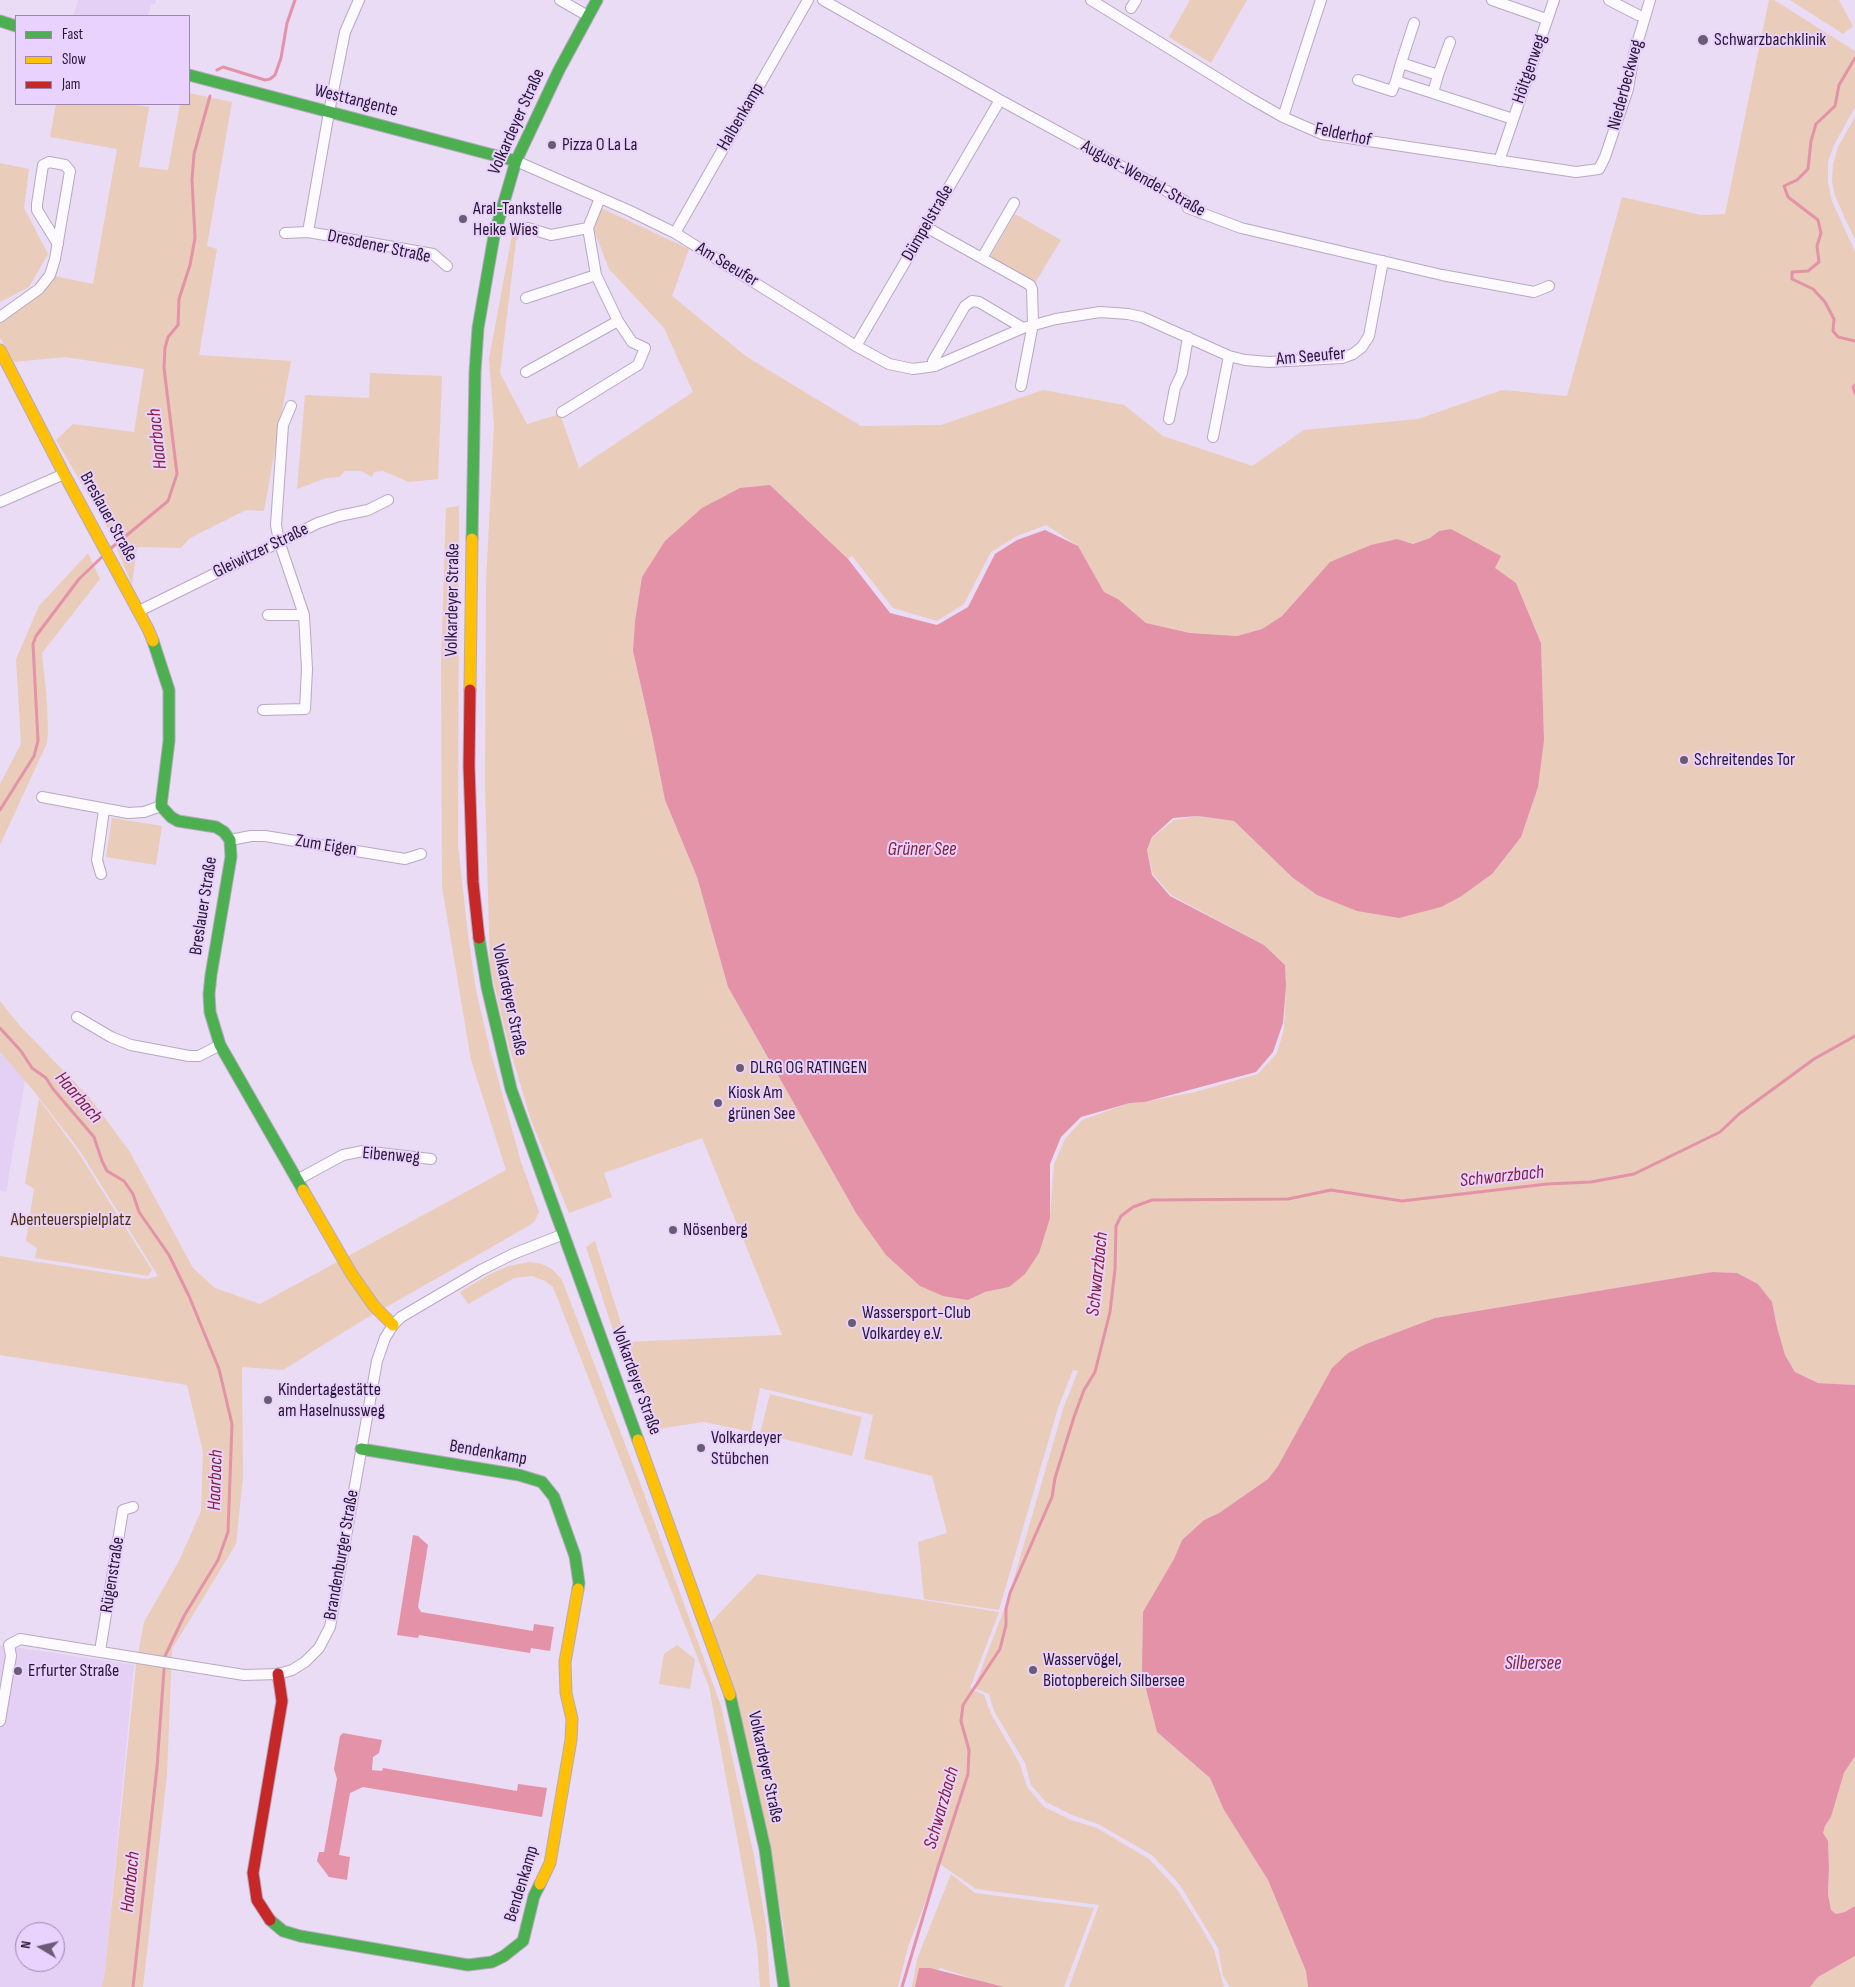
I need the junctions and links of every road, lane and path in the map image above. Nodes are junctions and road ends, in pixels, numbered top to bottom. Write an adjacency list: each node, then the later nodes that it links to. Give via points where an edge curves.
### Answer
1 (359, 0): 26 (street, Dresdener Straße, via 345,32)
2 (560, 0): 12 (street)
3 (597, 0): 12 (street, Volkardeyer Straße)
4 (808, 0): 39 (street, Halbenkamp)
5 (824, 0): 25 (street, August-Wendel-Straße)
6 (1091, 0): 27 (street, Felderhof)
7 (1321, 0): 27 (street)
8 (1492, 0): 14 (street, Höltgenweg)
9 (1554, 0): 14 (street, Höltgenweg)
10 (1609, 0): 13 (street)
11 (1650, 0): 31 (street, Niederbeckweg, via 1634,54 1628,89)
12 (588, 16): 29 (street, Volkardeyer Straße)
13 (1638, 16)
14 (1546, 19): 28 (street, Höltgenweg)
15 (0, 21): 17 (street)
16 (1414, 23): 19 (street)
17 (15, 26)
18 (1450, 42): 21 (street)
19 (1402, 63): 21 (street); 23 (street)
20 (190, 75): 26 (street, Westtangente)
21 (1438, 75): 24 (street)
22 (1358, 80): 23 (street, via 1392,91)
23 (1396, 80): 24 (street, Höltgenweg)
24 (1433, 93): 28 (street, Höltgenweg)
25 (1000, 100): 34 (street, Dümpelstraße); 42 (street, August-Wendel-Straße, via 1185,200 1188,208 1241,228)
26 (328, 112): 29 (street, Westtangente); 37 (street, Dresdener Straße)
27 (1283, 117): 30 (street, Felderhof, via 1340,138)
28 (1513, 119): 30 (street, Höltgenweg)
29 (516, 161): 32 (street, Am Seeufer); 79 (street, Volkardeyer Straße, via 486,275 475,372 469,766 471,846 478,933 498,1039 511,1089)
30 (1499, 161): 31 (street, Felderhof, via 1576,172)
31 (1599, 169)
32 (600, 198): 36 (street); 39 (street, Am Seeufer)
33 (1014, 203): 41 (street)
34 (926, 227): 41 (street); 51 (street, Dümpelstraße)
35 (528, 228): 36 (street, via 551,235)
36 (588, 228): 44 (street)
37 (308, 232): 38 (street, Dresdener Straße); 43 (street, Dresdener Straße, via 433,254)
38 (285, 233)
39 (675, 233): 51 (street, Am Seeufer)
40 (58, 244): 40 (street, via 70,171 65,164 49,162 43,165 37,210); 47 (street, via 50,275 39,289)
41 (982, 258): 49 (street, via 1030,286)
42 (1383, 261): 45 (street, August-Wendel-Straße, via 1534,292); 53 (street, Am Seeufer, via 1369,336 1353,354 1342,358 1269,362)
43 (447, 266)
44 (596, 274): 46 (street); 48 (street)
45 (1549, 286)
46 (526, 298)
47 (0, 317)
48 (618, 321): 55 (street); 58 (street, via 632,342 645,348 638,365)
49 (1028, 326): 50 (street, Am Seeufer, via 1077,315 1113,312 1142,317); 54 (street, Am Seeufer); 54 (street, via 972,301 965,306 933,361); 56 (street)
50 (1188, 337): 53 (street, Am Seeufer); 59 (street)
51 (856, 346): 54 (street, Am Seeufer, via 901,368)
52 (0, 350): 61 (street, Breslauer Straße)
53 (1229, 356): 60 (street)
54 (934, 366)
55 (526, 372)
56 (1021, 386)
57 (292, 406): 64 (street, via 283,424 276,525)
58 (562, 412)
59 (1170, 418)
60 (1213, 437)
61 (64, 474): 63 (street); 65 (street, Breslauer Straße)
62 (388, 500): 64 (street, Gleiwitzer Straße, via 368,510 318,523)
63 (0, 502)
64 (279, 541): 65 (street, Gleiwitzer Straße); 66 (street)
65 (139, 611): 70 (street, Breslauer Straße, via 169,690 169,741)
66 (304, 614): 67 (street); 68 (street, via 306,709)
67 (268, 615)
68 (263, 710)
69 (42, 798): 71 (street)
70 (161, 806): 71 (street, via 144,812); 72 (street, Breslauer Straße, via 171,818 216,827)
71 (104, 810): 74 (street, via 96,860)
72 (230, 840): 73 (street, Zum Eigen, via 264,836 405,858); 76 (street, Breslauer Straße, via 231,857 209,994 210,1012)
73 (421, 854)
74 (102, 874)
75 (77, 1017): 76 (street, via 131,1045 189,1056 199,1056)
76 (220, 1044): 78 (street, Breslauer Straße)
77 (431, 1159): 78 (street, Eibenweg, via 363,1151 344,1155)
78 (297, 1180): 80 (street, Breslauer Straße, via 351,1273 374,1306)
79 (564, 1234): 80 (street, Brandenburger Straße, via 481,1270); 87 (street, Volkardeyer Straße, via 733,1704 765,1850)
80 (393, 1324): 81 (street, Brandenburger Straße, via 377,1361)
81 (361, 1449): 85 (street, Brandenburger Straße, via 330,1627 313,1656 292,1670); 85 (street, Bendenkamp, via 519,1475 542,1482 554,1497 575,1556 579,1583 565,1662 566,1693 572,1719 571,1740 550,1863 534,1896 523,1941 519,1945 492,1962 468,1965 300,1936 272,1924 258,1900 253,1873 282,1702)
82 (133, 1506): 84 (street, Rügenstraße, via 123,1510)
83 (4, 1642): 84 (street, Brandenburger Straße, via 20,1639); 86 (street, via 11,1656)
84 (100, 1651): 85 (street, Brandenburger Straße, via 244,1675)
85 (278, 1674)
86 (0, 1721)
87 (784, 1987)

